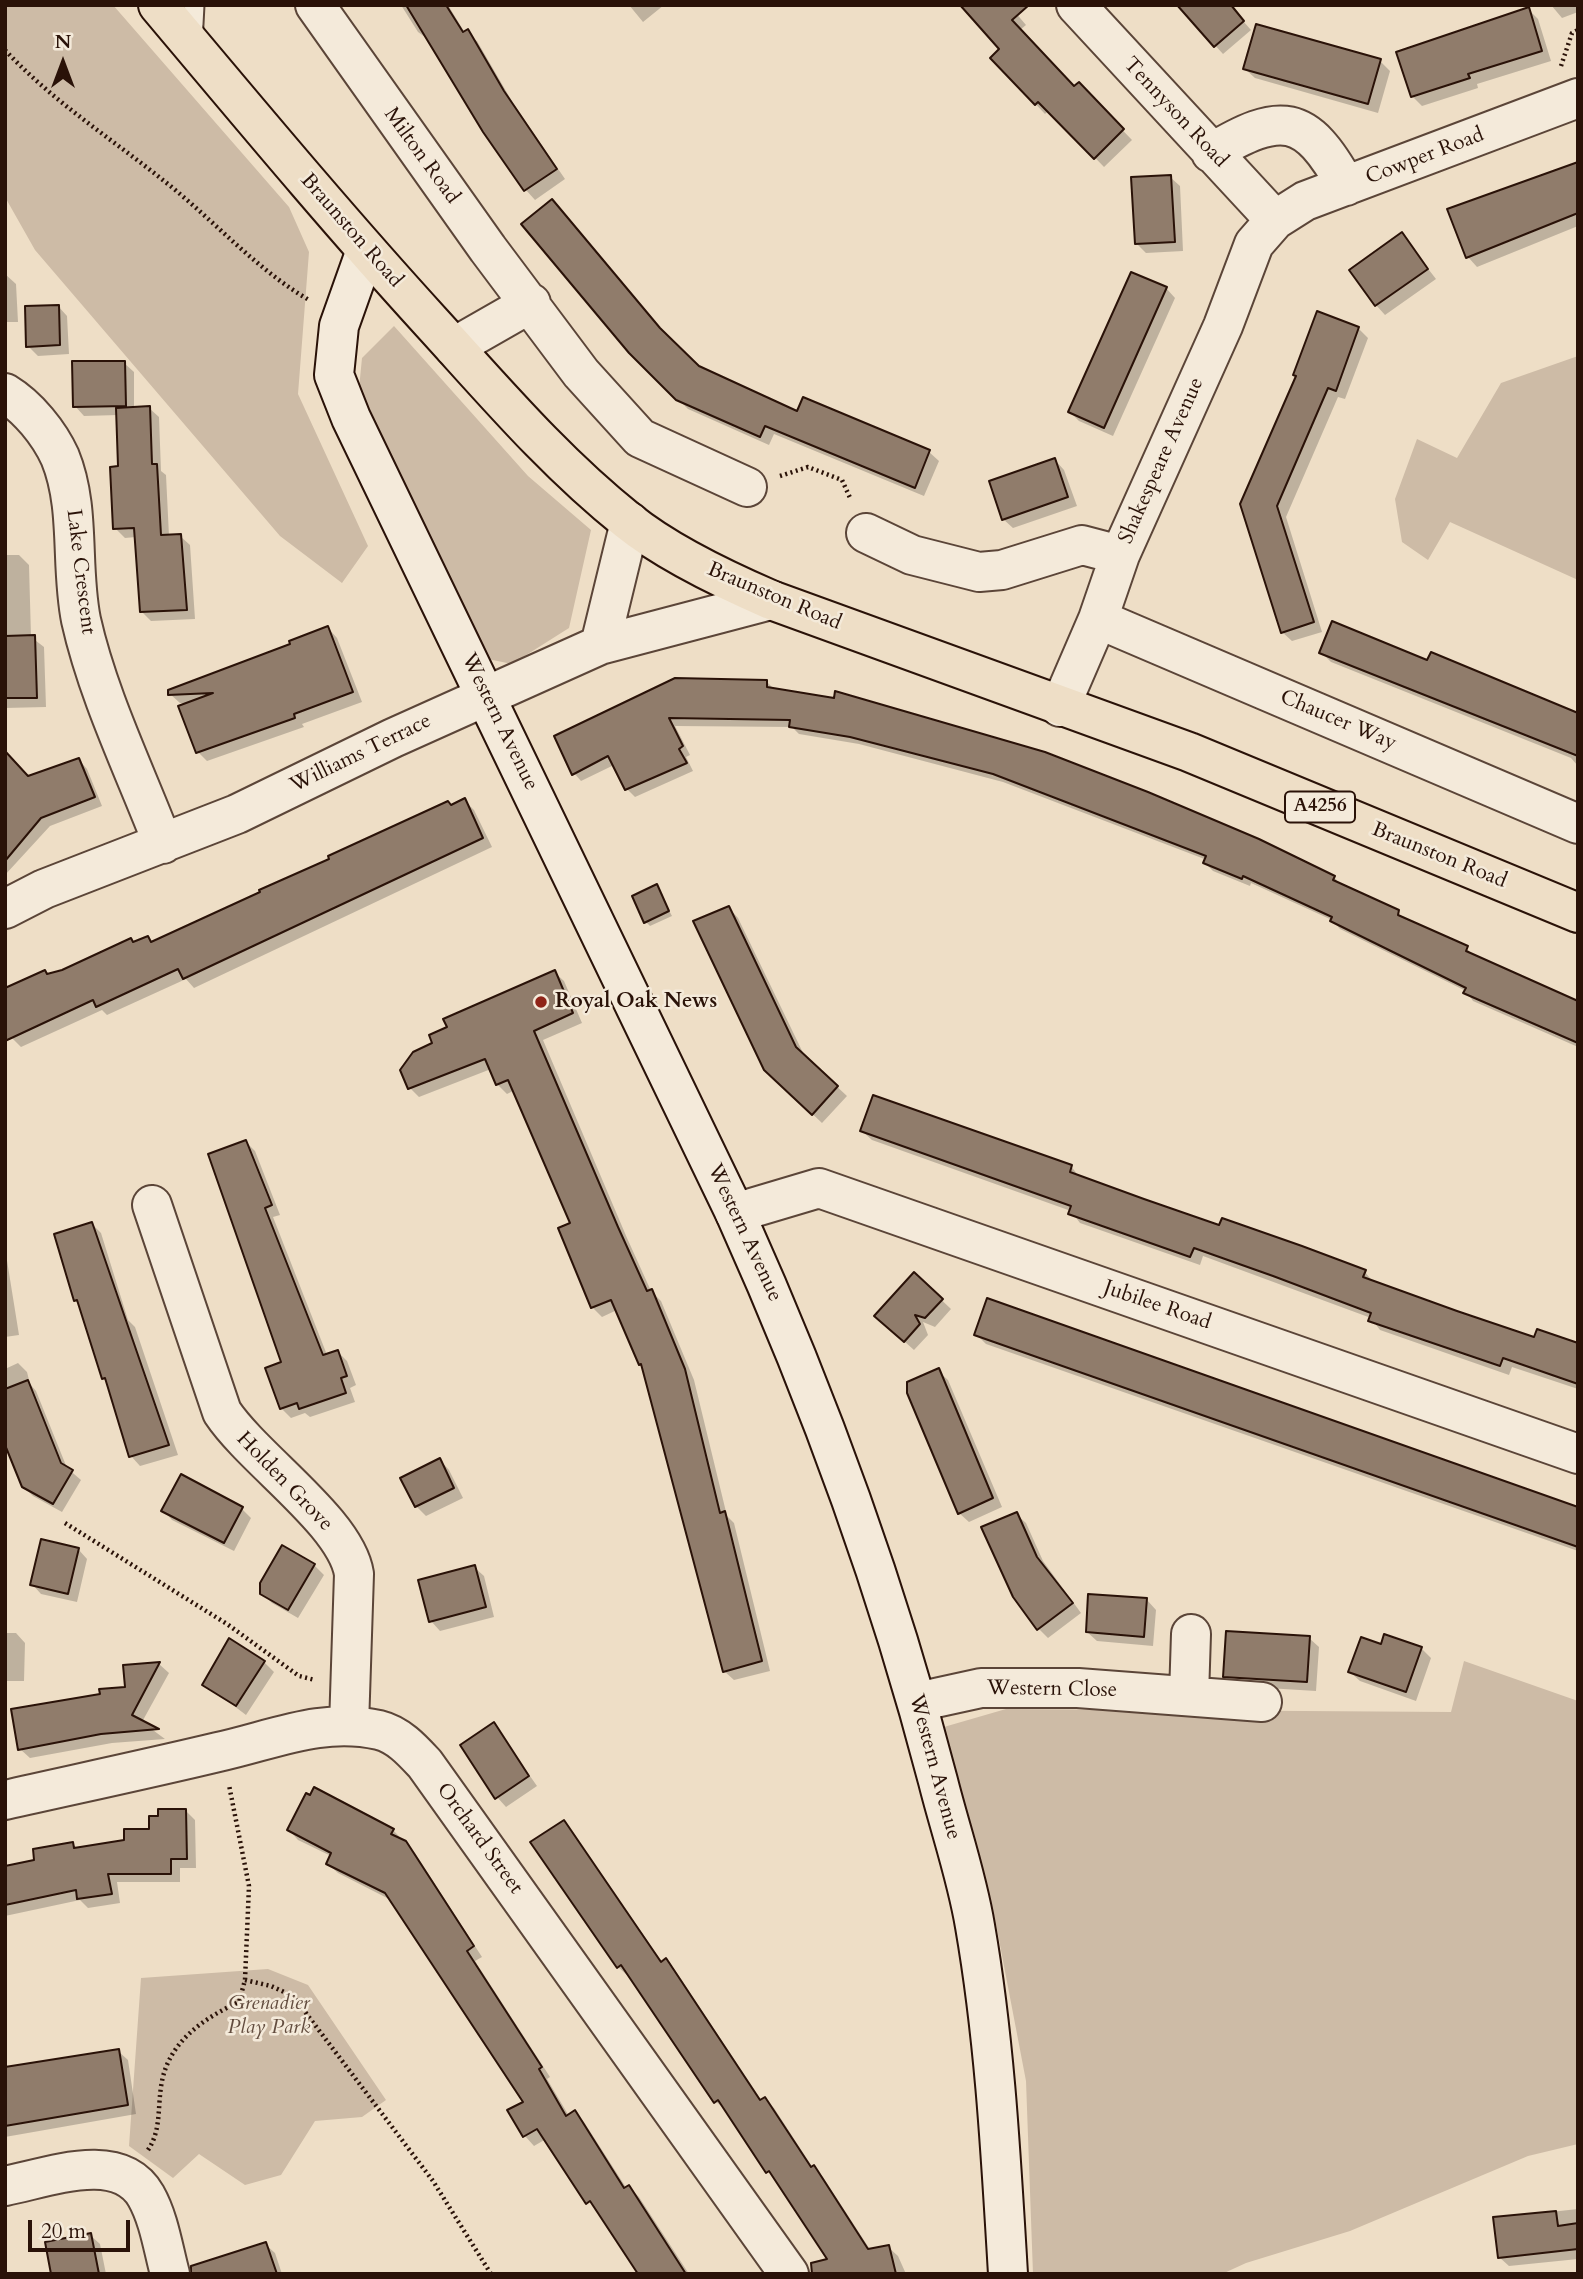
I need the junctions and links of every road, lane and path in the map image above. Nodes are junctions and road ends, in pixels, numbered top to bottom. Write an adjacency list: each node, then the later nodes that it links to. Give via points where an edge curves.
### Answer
1 (158, 5): 5 (main road, Braunston Road)
2 (194, 5): 5 (lane)
3 (315, 5): 12 (street, Milton Road)
4 (1076, 5): 8 (street, Tennyson Road)
5 (191, 45): 11 (main road, Braunston Road)
6 (5, 50): 13 (path, via 36,83 174,189 278,282)
7 (1578, 98): 9 (street, Cowper Road)
8 (1211, 153): 9 (street, via 1239,136 1272,125 1306,130 1328,152); 10 (street, Tennyson Road)
9 (1346, 186): 10 (street, Cowper Road, via 1305,201)
10 (1275, 220): 19 (street, Shakespeare Avenue, via 1254,244 1217,339)
11 (366, 250): 13 (street, Western Avenue); 14 (main road, Braunston Road)
12 (531, 303): 14 (street); 16 (street, Milton Road, via 582,373 640,438)
13 (341, 319): 23 (street, Western Avenue, via 334,374 351,418)
14 (454, 347): 17 (main road, Braunston Road, via 554,456)
15 (5, 393): 26 (street, Lake Crescent, via 42,428 59,456 70,491 81,619 95,668)
16 (747, 487): 18 (path, via 808,467 842,480)
17 (630, 523): 20 (main road, Braunston Road, via 728,582); 22 (street)
18 (866, 533): 19 (street, via 912,555 979,572 1002,570 1082,545)
19 (1120, 555): 21 (street, Shakespeare Avenue)
20 (771, 600): 22 (street, Williams Terrace); 24 (main road, Braunston Road)
21 (1098, 619): 24 (street, Shakespeare Avenue); 25 (street, Chaucer Way)
22 (600, 645): 23 (street, Williams Terrace)
23 (487, 696): 26 (street, Williams Terrace); 30 (street, Western Avenue)
24 (1060, 707): 28 (main road, Braunston Road / A4256, via 1189,752)
25 (1578, 824)
26 (163, 844): 27 (street, Williams Terrace, via 44,889)
27 (5, 909)
28 (1578, 913)
29 (152, 1205): 37 (street, Holden Grove, via 222,1412 316,1513 352,1559)
30 (736, 1213): 31 (street, Jubilee Road, via 818,1188); 35 (street, Western Avenue, via 792,1338 862,1523)
31 (1578, 1454)
32 (65, 1523): 37 (path, via 228,1624)
33 (1191, 1634): 34 (street)
34 (1189, 1696): 35 (street, Western Close, via 1078,1688 981,1688); 36 (street, Western Close)
35 (917, 1702): 46 (street, Western Avenue, via 975,1925 999,2126)
36 (1262, 1702)
37 (349, 1707): 38 (street, Orchard Street, via 307,1727); 45 (street, Orchard Street, via 407,1745 425,1764)
38 (222, 1751): 39 (street, Orchard Street); 40 (path, via 250,1886)
39 (5, 1800)
40 (245, 1980): 41 (path, via 239,2002 209,2015 178,2044 162,2080 157,2137); 44 (path, via 293,1996 433,2181)
41 (130, 2177): 42 (street, via 102,2169); 43 (street, via 145,2194)
42 (5, 2186)
43 (170, 2274)
44 (491, 2274)
45 (789, 2274)
46 (1008, 2274)

